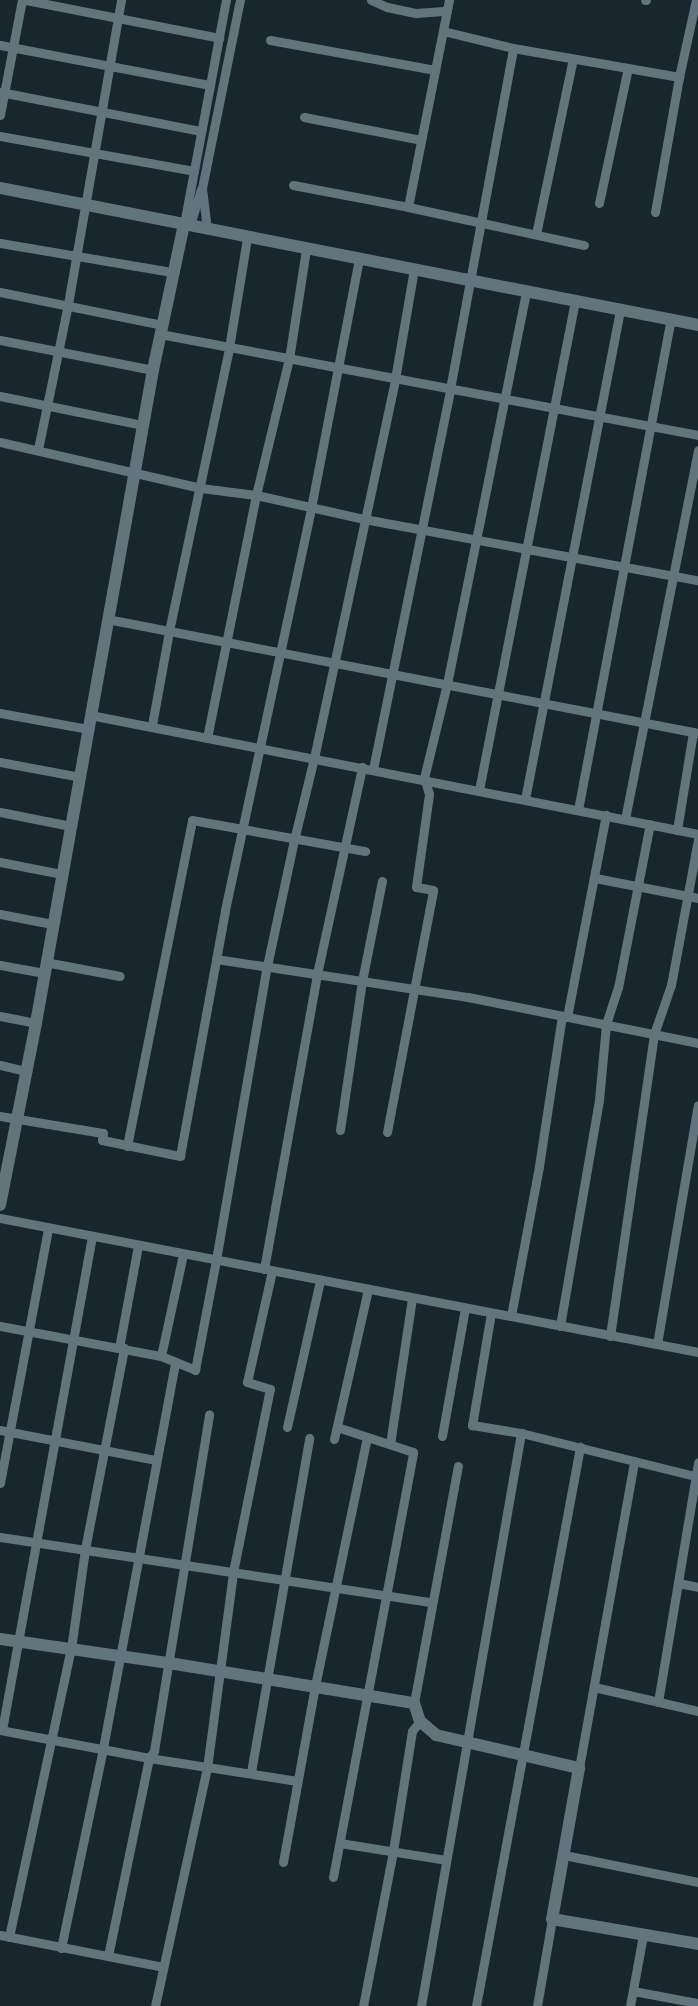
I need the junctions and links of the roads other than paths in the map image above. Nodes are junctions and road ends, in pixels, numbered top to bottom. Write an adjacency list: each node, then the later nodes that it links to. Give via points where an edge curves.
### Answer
1 (24, 0): 9 (street); 14 (street)
2 (122, 0): 9 (street)
3 (226, 0): 11 (street)
4 (240, 0): 33 (street)
5 (371, 0): 8 (street, via 416,13)
6 (449, 0): 8 (street)
7 (696, 0): 20 (street)
8 (447, 11): 10 (street)
9 (118, 18): 11 (street); 17 (street)
10 (443, 31): 15 (street); 19 (street)
11 (219, 38): 21 (street)
12 (270, 40): 19 (street)
13 (0, 45): 14 (street)
14 (13, 48): 17 (street); 22 (street)
15 (513, 48): 16 (street); 38 (street)
16 (573, 59): 18 (street); 41 (street)
17 (110, 66): 21 (street); 23 (street)
18 (628, 68): 20 (street); 35 (street)
19 (435, 70): 28 (street)
20 (679, 78): 37 (street)
21 (210, 86): 26 (street)
22 (2, 92): 23 (street); 24 (street)
23 (102, 112): 26 (street); 29 (street)
24 (0, 115)
25 (304, 117): 28 (street)
26 (201, 131): 30 (street)
27 (0, 136): 29 (street)
28 (421, 140): 36 (street)
29 (94, 153): 30 (street); 34 (street)
30 (194, 171): 39 (street)
31 (293, 185): 36 (street)
32 (0, 188): 34 (street)
33 (202, 188): 39 (street); 40 (street)
34 (84, 204): 39 (street); 46 (street)
35 (599, 204)
36 (408, 207): 38 (street)
37 (655, 212)
38 (481, 222): 41 (street); 50 (street)
39 (187, 225): 40 (street); 49 (street)
40 (207, 229): 42 (street)
41 (536, 234): 44 (street)
42 (247, 238): 45 (street); 60 (street)
43 (0, 243): 46 (street)
44 (585, 245)
45 (306, 249): 47 (street); 62 (street)
46 (75, 255): 49 (street); 54 (street)
47 (359, 258): 48 (street); 63 (street)
48 (414, 269): 50 (street); 65 (street)
49 (172, 272): 58 (street)
50 (470, 280): 51 (street); 66 (street)
51 (526, 291): 53 (street); 68 (street)
52 (0, 292): 54 (street)
53 (575, 301): 55 (street); 70 (street)
54 (69, 304): 58 (street); 61 (street)
55 (620, 309): 56 (street); 71 (street)
56 (671, 319): 57 (street); 73 (street)
57 (698, 325)
58 (161, 329): 60 (street); 64 (street)
59 (0, 340): 61 (street)
60 (229, 348): 62 (street); 79 (street)
61 (59, 352): 64 (street); 69 (street)
62 (289, 359): 63 (street); 80 (street)
63 (339, 369): 65 (street); 81 (street)
64 (153, 370): 72 (street)
65 (395, 379): 66 (street); 82 (street)
66 (450, 389): 68 (street); 83 (street)
67 (0, 396): 69 (street)
68 (505, 399): 70 (street); 84 (street)
69 (47, 405): 72 (street); 76 (street)
70 (555, 409): 71 (street); 85 (street)
71 (600, 417): 73 (street); 86 (street)
72 (143, 425): 78 (street)
73 (651, 427): 74 (street); 87 (street)
74 (698, 435)
75 (0, 442): 76 (street)
76 (39, 449): 78 (street)
77 (698, 450): 88 (street)
78 (135, 473): 79 (street); 90 (street)
79 (201, 488): 80 (street); 91 (street)
80 (256, 495): 81 (street); 92 (street)
81 (311, 508): 82 (street); 93 (street)
82 (364, 519): 83 (street); 94 (street)
83 (421, 528): 84 (street); 95 (street)
84 (476, 538): 85 (street); 96 (street)
85 (526, 548): 86 (street); 97 (street)
86 (572, 556): 87 (street); 98 (street)
87 (624, 566): 88 (street); 100 (street)
88 (673, 576): 89 (street); 102 (street)
89 (698, 580)
90 (107, 619): 91 (street); 101 (street)
91 (169, 631): 92 (street); 103 (street)
92 (226, 644): 93 (street); 106 (street)
93 (279, 653): 94 (street); 107 (street)
94 (334, 663): 95 (street); 108 (street)
95 (392, 674): 96 (street); 111 (street)
96 (447, 684): 97 (street); 113 (street)
97 (498, 694): 98 (street); 114 (street)
98 (543, 703): 100 (street); 115 (street)
99 (0, 712): 104 (street)
100 (596, 713): 102 (street); 116 (street)
101 (90, 715): 103 (street); 104 (street)
102 (644, 723): 105 (street); 119 (street)
103 (152, 725): 106 (street)
104 (88, 729): 112 (street)
105 (697, 732): 123 (street)
106 (207, 738): 107 (street)
107 (261, 747): 108 (street); 122 (street)
108 (315, 758): 110 (street); 126 (street)
109 (0, 762): 112 (street)
110 (363, 767): 111 (street); 127 (street)
111 (373, 769): 113 (street)
112 (80, 777): 121 (street)
113 (424, 778): 114 (street); 145 (street, via 429,794 416,887 433,890)
114 (479, 790): 115 (street)
115 (525, 799): 116 (street)
116 (578, 810): 118 (street)
117 (0, 812): 121 (street)
118 (606, 815): 119 (street); 131 (street)
119 (625, 819): 120 (street)
120 (650, 824): 123 (street); 133 (street)
121 (70, 826): 130 (street)
122 (243, 830): 126 (street); 138 (street); 159 (street, via 192,820)
123 (677, 830): 124 (street)
124 (698, 834)
125 (698, 839): 134 (street)
126 (294, 840): 127 (street); 140 (street)
127 (344, 847): 128 (street); 142 (street)
128 (365, 851)
129 (0, 862): 130 (street)
130 (61, 874): 137 (street)
131 (595, 878): 133 (street); 147 (street)
132 (382, 881): 144 (street)
133 (639, 886): 134 (street); 149 (street, via 618,988)
134 (688, 896): 135 (street); 150 (street, via 671,985)
135 (698, 898)
136 (0, 914): 137 (street)
137 (52, 924): 141 (street)
138 (216, 958): 140 (street); 159 (street, via 180,1156)
139 (0, 965): 141 (street)
140 (267, 966): 142 (street); 167 (street)
141 (45, 967): 143 (street); 148 (street)
142 (317, 974): 144 (street); 168 (street)
143 (120, 976)
144 (362, 981): 145 (street); 157 (street)
145 (416, 989): 147 (street); 158 (street)
146 (0, 1016): 148 (street)
147 (565, 1016): 149 (street); 174 (street)
148 (36, 1023): 153 (street)
149 (606, 1024): 150 (street); 176 (street, via 599,1100)
150 (654, 1034): 151 (street); 178 (street)
151 (698, 1043)
152 (0, 1065): 153 (street)
153 (27, 1071): 156 (street)
154 (698, 1105): 180 (street)
155 (0, 1116): 156 (street)
156 (15, 1119): 159 (street, via 103,1133 102,1140); 160 (street)
157 (340, 1130)
158 (387, 1132)
159 (127, 1146)
160 (3, 1174): 161 (street)
161 (0, 1205)
162 (0, 1218): 163 (street)
163 (48, 1228): 164 (street); 177 (street)
164 (92, 1236): 165 (street); 179 (street)
165 (138, 1245): 166 (street); 181 (street)
166 (183, 1254): 167 (street); 183 (street)
167 (216, 1260): 168 (street); 184 (street, via 195,1370)
168 (268, 1270): 169 (street); 210 (street, via 247,1382 270,1389)
169 (320, 1280): 170 (street); 187 (street)
170 (368, 1289): 171 (street); 186 (street)
171 (412, 1298): 172 (street); 195 (street)
172 (465, 1308): 173 (street); 190 (street)
173 (492, 1313): 174 (street); 189 (street, via 472,1425)
174 (511, 1316): 176 (street)
175 (0, 1326): 177 (street)
176 (560, 1326): 178 (street)
177 (28, 1331): 179 (street); 188 (street)
178 (610, 1336): 180 (street)
179 (74, 1340): 181 (street); 194 (street)
180 (657, 1344): 182 (street)
181 (122, 1348): 183 (street); 197 (street)
182 (698, 1352)
183 (161, 1356): 184 (street)
184 (175, 1362): 198 (street)
185 (209, 1414): 209 (street)
186 (337, 1427): 191 (street); 193 (street)
187 (287, 1428)
188 (5, 1431): 194 (street); 203 (street)
189 (521, 1433): 196 (street); 233 (street)
190 (442, 1436)
191 (367, 1437): 195 (street); 213 (street)
192 (309, 1438): 211 (street)
193 (334, 1438)
194 (56, 1440): 197 (street); 206 (street)
195 (390, 1444): 215 (street, via 413,1452)
196 (580, 1447): 199 (street); 235 (street)
197 (104, 1450): 198 (street); 207 (street)
198 (156, 1460): 208 (street)
199 (634, 1461): 202 (street); 225 (street)
200 (698, 1464): 202 (street)
201 (459, 1466): 216 (street)
202 (695, 1476): 204 (street)
203 (0, 1483)
204 (693, 1526): 212 (street)
205 (0, 1537): 206 (street)
206 (38, 1542): 207 (street); 218 (street)
207 (85, 1549): 208 (street); 219 (street)
208 (138, 1557): 209 (street); 220 (street)
209 (184, 1565): 210 (street); 221 (street)
210 (234, 1572): 211 (street); 222 (street)
211 (284, 1580): 213 (street); 223 (street)
212 (678, 1583): 214 (street); 228 (street)
213 (336, 1587): 215 (street); 224 (street)
214 (698, 1587)
215 (386, 1595): 216 (street); 226 (street)
216 (432, 1602): 227 (street)
217 (0, 1639): 218 (street)
218 (19, 1641): 219 (street); 231 (street)
219 (70, 1649): 220 (street); 232 (street)
220 (119, 1656): 221 (street); 234 (street)
221 (169, 1662): 222 (street); 236 (street, via 154,1751)
222 (220, 1673): 223 (street); 237 (street)
223 (266, 1678): 224 (street); 239 (street)
224 (315, 1686): 226 (street); 240 (street)
225 (594, 1687): 228 (street); 238 (street)
226 (367, 1695): 227 (street); 241 (street)
227 (414, 1702): 230 (street)
228 (658, 1702): 229 (street)
229 (698, 1711)
230 (420, 1722): 233 (street, via 436,1735); 242 (street, via 412,1731)
231 (1, 1730): 232 (street)
232 (51, 1739): 234 (street); 250 (street)
233 (467, 1742): 235 (street); 244 (street)
234 (103, 1748): 236 (street); 252 (street)
235 (521, 1755): 238 (street); 260 (street)
236 (149, 1758): 237 (street); 253 (street)
237 (207, 1768): 239 (street); 254 (street)
238 (579, 1768): 243 (street)
239 (251, 1772): 240 (street)
240 (297, 1781): 245 (street)
241 (340, 1843): 242 (street); 246 (street)
242 (393, 1851): 244 (street); 258 (street)
243 (564, 1855): 247 (street); 248 (street)
244 (446, 1860): 259 (street)
245 (283, 1862)
246 (333, 1877)
247 (698, 1882)
248 (552, 1919): 249 (street); 261 (street)
249 (643, 1935): 251 (street); 255 (street)
250 (4, 1936): 252 (street)
251 (698, 1944)
252 (61, 1948): 253 (street)
253 (108, 1956): 254 (street)
254 (163, 1967): 257 (street)
255 (633, 1991): 256 (street); 262 (street)
256 (698, 2003)
257 (155, 2006)
258 (363, 2006)
259 (421, 2006)
260 (476, 2006)
261 (537, 2006)
262 (630, 2006)

